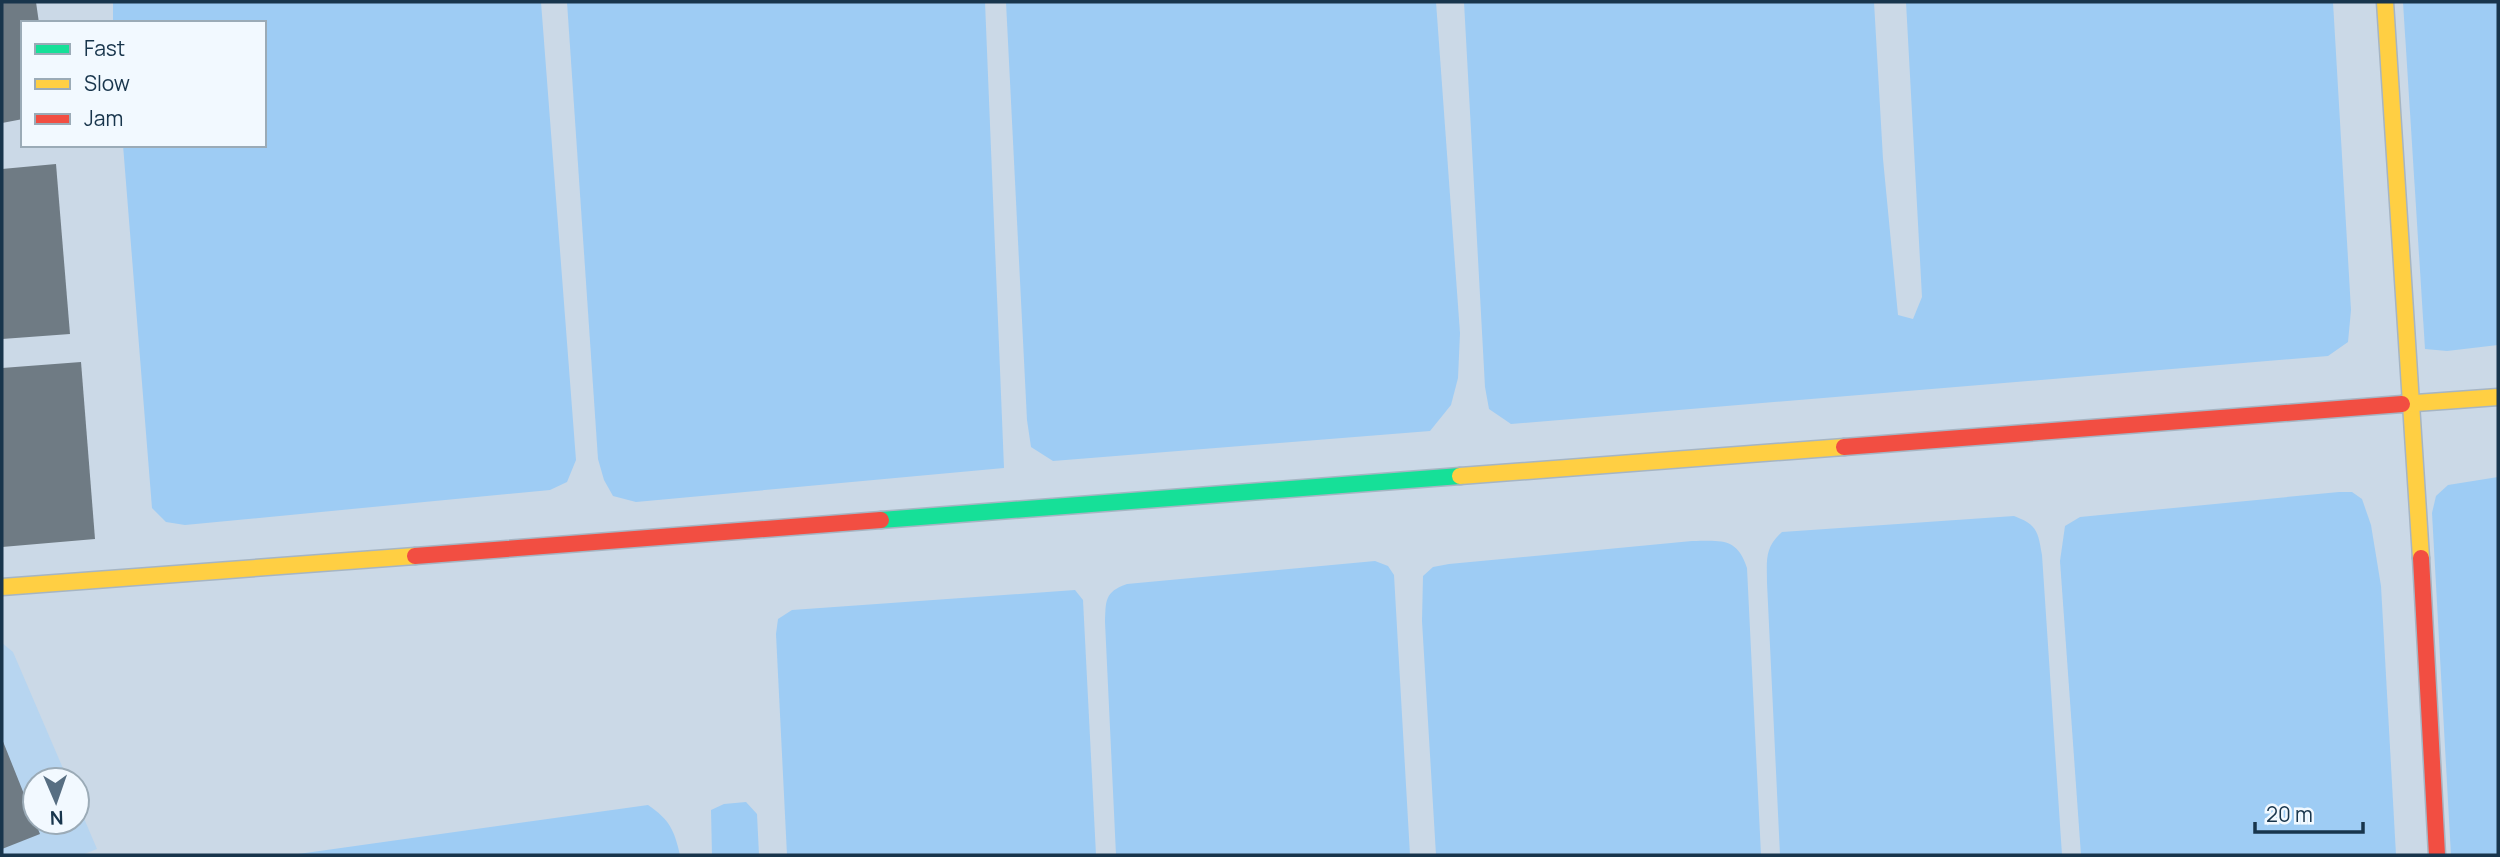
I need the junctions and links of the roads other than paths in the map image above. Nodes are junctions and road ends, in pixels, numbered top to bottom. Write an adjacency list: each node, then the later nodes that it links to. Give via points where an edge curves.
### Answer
1 (2385, 2): 3 (street)
2 (2498, 397): 3 (street)
3 (2412, 404): 4 (street); 5 (street)
4 (2, 587)
5 (2437, 855)

